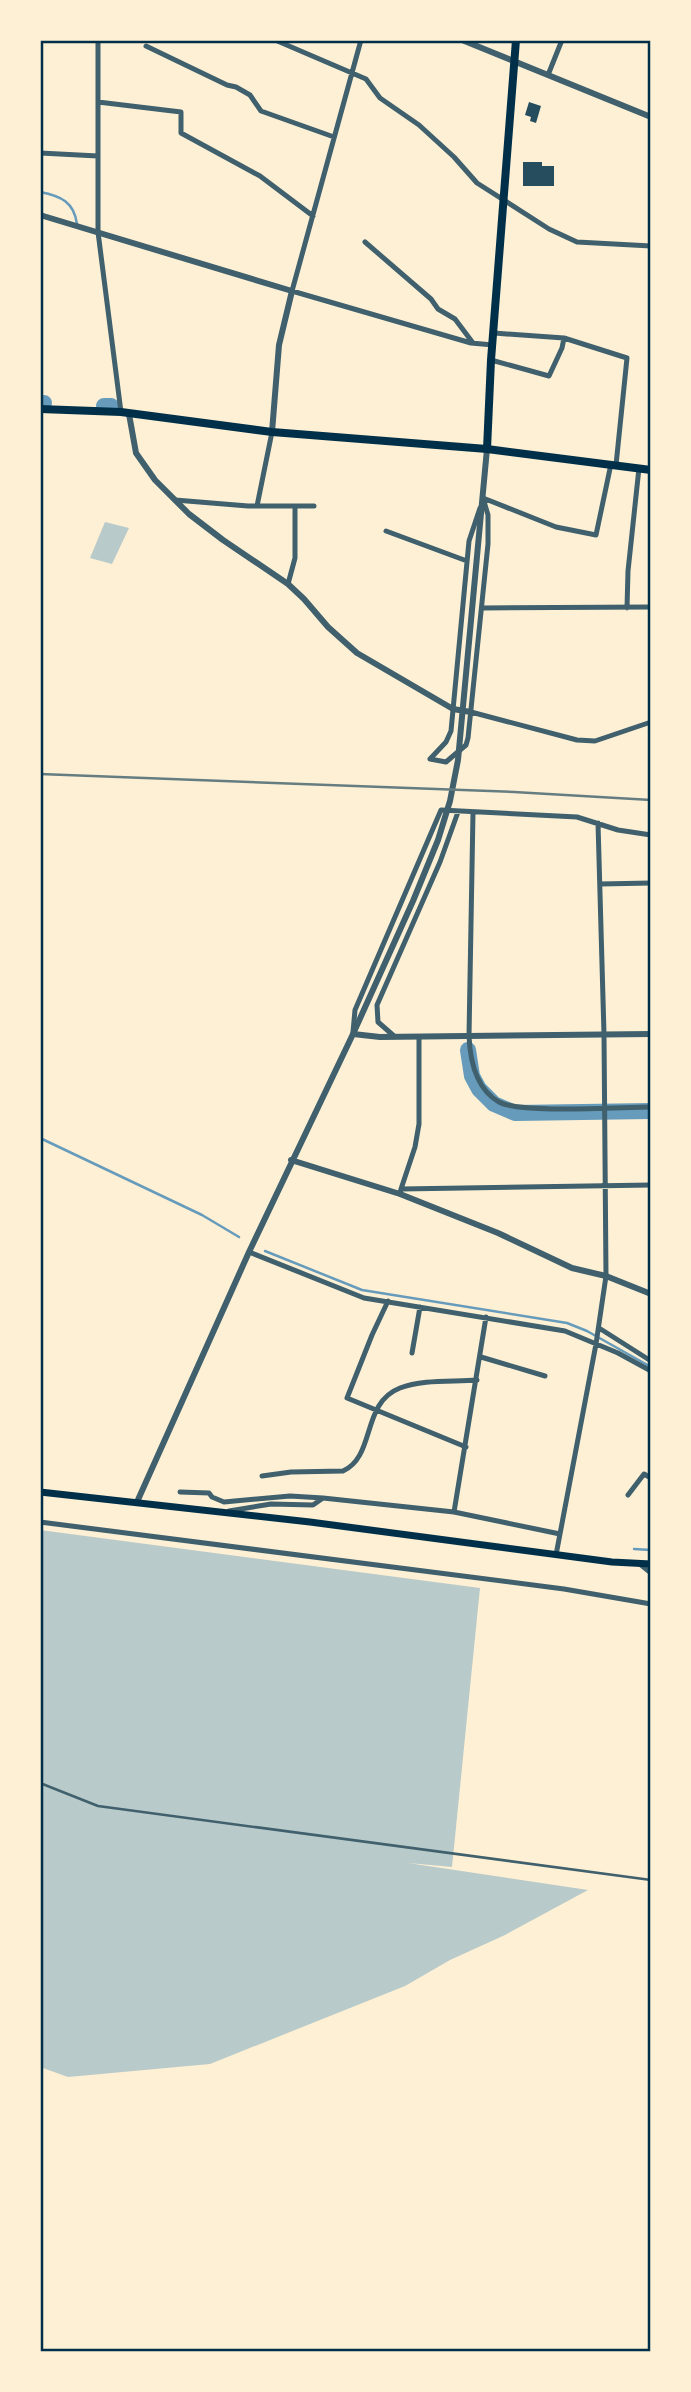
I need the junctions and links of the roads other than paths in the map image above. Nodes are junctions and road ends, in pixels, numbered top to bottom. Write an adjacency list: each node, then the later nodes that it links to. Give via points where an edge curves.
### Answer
1 (98, 40): 11 (street)
2 (275, 40): 9 (street)
3 (361, 40): 9 (street)
4 (462, 40): 8 (street)
5 (516, 40): 8 (main road)
6 (562, 40): 10 (street)
7 (146, 46): 13 (street, via 236,87 250,95 261,111)
8 (514, 61): 10 (street); 16 (main road)
9 (352, 73): 13 (street); 16 (street, via 366,79 380,98 419,125 477,183)
10 (548, 75): 12 (street)
11 (98, 102): 15 (street); 18 (street, via 181,112 181,133 260,176)
12 (651, 117)
13 (334, 136): 18 (street)
14 (40, 153): 15 (street)
15 (98, 156): 19 (street)
16 (504, 199): 21 (street, via 573,240); 23 (main road)
17 (40, 215): 19 (street)
18 (313, 216): 22 (street)
19 (98, 232): 22 (street); 29 (street)
20 (365, 242): 25 (street, via 455,319)
21 (651, 246)
22 (292, 291): 25 (street); 30 (street, via 279,345)
23 (494, 333): 24 (street); 26 (main road)
24 (564, 338): 27 (street, via 549,376); 32 (street, via 627,358)
25 (474, 343): 26 (street)
26 (493, 345): 27 (main road)
27 (491, 360): 31 (main road)
28 (40, 409): 29 (main road)
29 (125, 413): 30 (main road); 36 (street, via 136,453)
30 (272, 432): 31 (main road); 37 (street)
31 (487, 449): 32 (main road); 35 (street)
32 (614, 465): 33 (main road); 35 (street, via 596,535 556,527)
33 (639, 468): 34 (main road); 45 (street)
34 (651, 470)
35 (483, 498): 41 (street); 44 (street, via 488,515); 55 (street, via 458,760 450,801 413,901)
36 (175, 499): 37 (street); 42 (street, via 223,540)
37 (257, 506): 39 (street)
38 (314, 506): 39 (street)
39 (295, 507): 42 (street, via 295,558)
40 (386, 531): 41 (street)
41 (467, 561): 46 (street)
42 (289, 584): 46 (street, via 357,653)
43 (651, 607): 45 (street)
44 (483, 608): 45 (street); 47 (street)
45 (627, 608)
46 (453, 709): 47 (street); 47 (street, via 446,742 430,759 446,762 466,745)
47 (471, 712): 48 (street, via 577,740 595,741)
48 (651, 722)
49 (458, 811): 50 (street); 55 (street, via 440,810 355,1010); 59 (street, via 377,1005 378,1022)
50 (473, 812): 51 (street, via 577,817); 58 (street)
51 (598, 823): 52 (street); 54 (street)
52 (651, 835)
53 (651, 883): 54 (street)
54 (600, 884): 56 (street)
55 (353, 1034): 59 (street); 63 (street)
56 (604, 1034): 57 (street); 58 (street); 61 (street)
57 (651, 1034)
58 (469, 1036): 60 (street); 61 (street, via 474,1071 496,1101 517,1108)
59 (395, 1037): 60 (street)
60 (419, 1037): 66 (street, via 419,1124)
61 (604, 1107): 62 (street); 65 (street)
62 (651, 1107)
63 (291, 1160): 66 (street); 67 (street)
64 (651, 1185): 65 (street)
65 (604, 1186): 66 (street); 68 (street)
66 (400, 1191): 68 (street, via 572,1268)
67 (249, 1252): 70 (street, via 364,1297); 90 (street)
68 (606, 1276): 69 (street); 73 (street)
69 (651, 1294)
70 (388, 1301): 71 (street); 82 (street, via 347,1398)
71 (420, 1307): 72 (street); 75 (street)
72 (486, 1317): 74 (street, via 565,1331); 76 (street)
73 (598, 1329): 74 (street); 77 (street)
74 (596, 1343): 78 (street); 94 (street)
75 (412, 1353)
76 (481, 1357): 80 (street); 81 (street)
77 (650, 1360): 78 (street)
78 (644, 1368): 79 (street)
79 (651, 1371)
80 (545, 1376)
81 (477, 1380): 82 (street, via 403,1387 391,1392); 83 (street)
82 (376, 1410): 83 (street); 84 (street, via 361,1453 350,1468)
83 (466, 1447): 92 (street)
84 (262, 1476)
85 (651, 1478): 88 (street, via 644,1474)
86 (40, 1492): 90 (main road)
87 (180, 1492): 89 (street, via 209,1493 224,1502)
88 (628, 1495)
89 (323, 1498): 91 (street, via 313,1505 271,1504); 92 (street)
90 (137, 1502): 91 (main road)
91 (223, 1512): 95 (main road)
92 (454, 1512): 94 (street)
93 (40, 1522): 99 (street)
94 (560, 1534): 95 (street)
95 (556, 1555): 96 (main road)
96 (641, 1564): 97 (main road); 98 (street)
97 (651, 1564)
98 (651, 1573)
99 (651, 1604)
100 (40, 1783): 101 (lane, via 98,1806)
101 (651, 1880)

